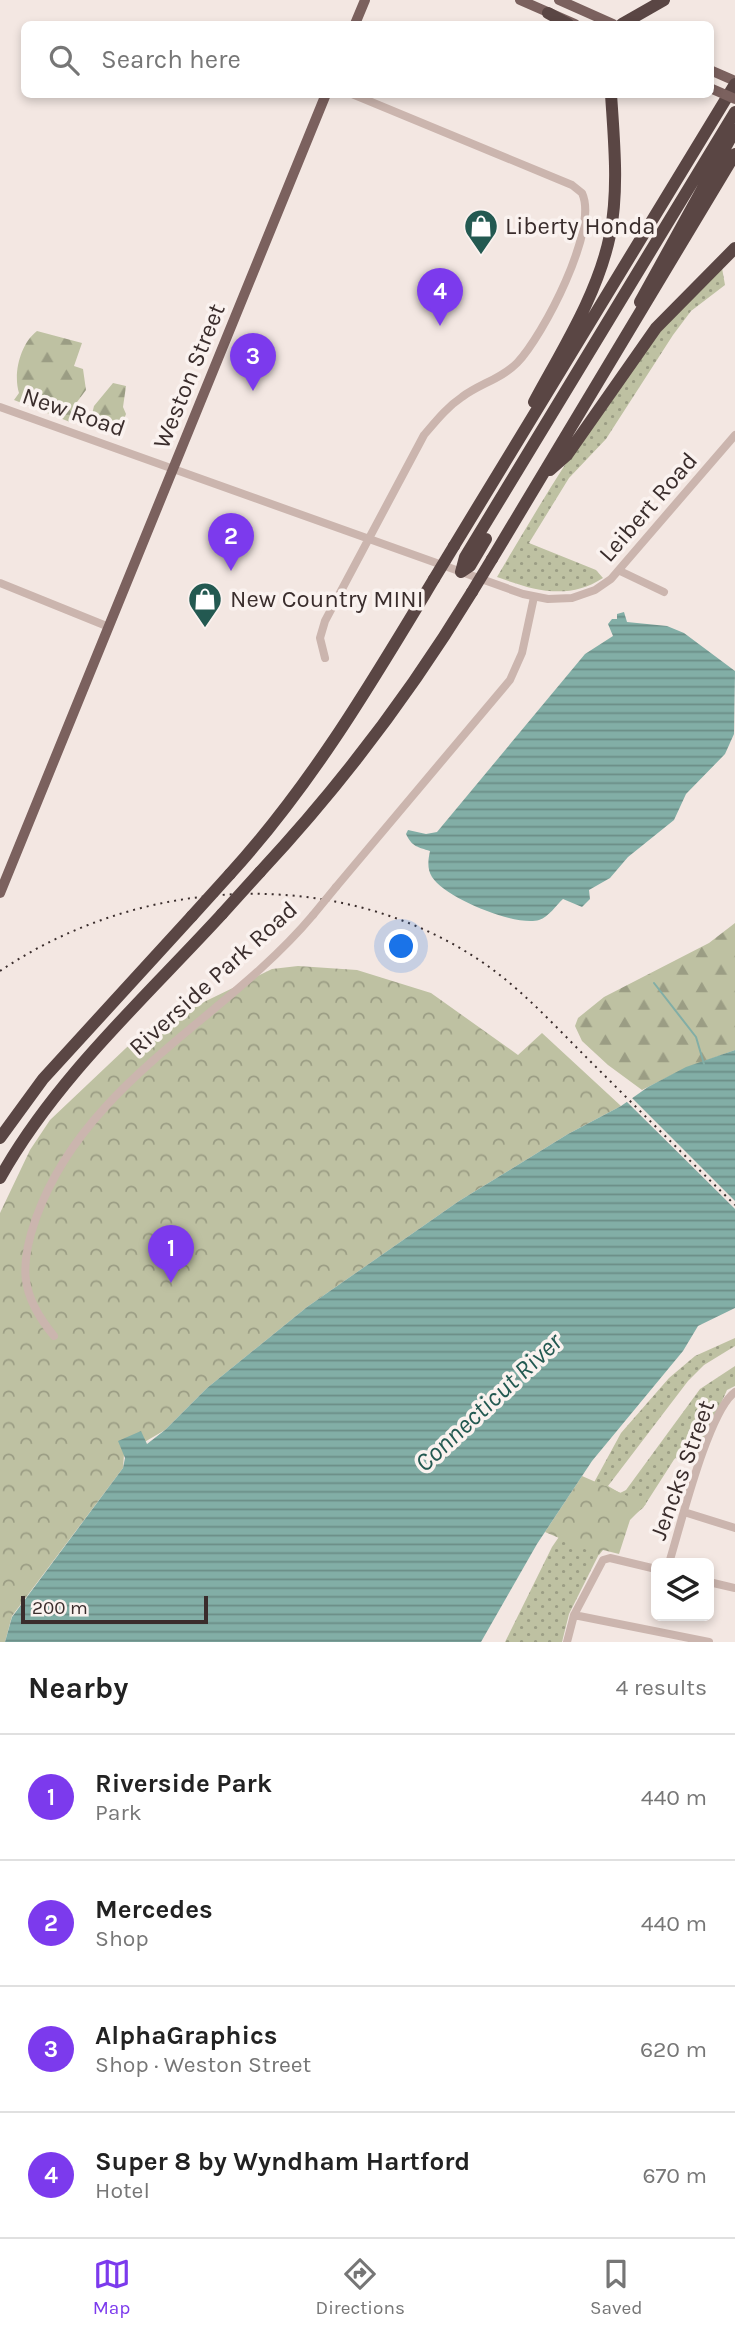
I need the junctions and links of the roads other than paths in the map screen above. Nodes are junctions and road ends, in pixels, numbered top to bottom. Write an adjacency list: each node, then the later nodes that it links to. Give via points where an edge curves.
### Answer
1 (366, 0): 6 (main road)
2 (520, 0): 5 (main road)
3 (559, 0): 9 (main road)
4 (664, 0): 10 (highway)
5 (548, 13): 7 (highway); 8 (main road)
6 (356, 21)
7 (563, 21)
8 (568, 21)
9 (606, 21)
10 (627, 21)
11 (714, 71): 12 (main road)
12 (735, 83): 25 (highway)
13 (714, 90): 17 (main road, bridge)
14 (324, 98): 26 (main road, Weston Street)
15 (362, 98): 28 (street, via 572,185 582,193 586,205 577,252 535,338 517,363 444,410 424,435)
16 (611, 98): 25 (highway, via 615,188 607,245 589,294 517,432)
17 (735, 99)
18 (735, 112): 30 (highway, via 465,557)
19 (732, 135): 22 (highway, via 646,287); 30 (highway, via 473,562)
20 (735, 154): 22 (highway)
21 (735, 248): 27 (highway, via 656,328 566,455)
22 (633, 326): 27 (highway)
23 (0, 407): 26 (street, New Road)
24 (735, 435): 29 (street, Leibert Road)
25 (510, 455): 37 (highway, bridge, via 326,754 274,824 43,1079)
26 (174, 469): 28 (street, Weston Street); 34 (main road)
27 (542, 477): 38 (highway, bridge, via 432,657 380,732 323,803 62,1088)
28 (368, 539): 30 (street, Weston Street); 35 (street, via 325,621 320,638)
29 (620, 571): 32 (street); 33 (street, Leibert Road, via 583,594)
30 (461, 572): 33 (street, Leibert Road)
31 (0, 583): 34 (street)
32 (664, 592)
33 (534, 597): 39 (street, Riverside Park Road, bridge, via 522,653 510,680 313,915 279,951 136,1074 60,1167 37,1216 24,1264 30,1301)
34 (109, 627): 36 (main road)
35 (325, 658)
36 (0, 893)
37 (0, 1138)
38 (0, 1178)
39 (54, 1336)
40 (735, 1392): 41 (street, Jencks Street, via 713,1428)
41 (684, 1512): 42 (street); 43 (street, Jencks Street)
42 (735, 1528)
43 (670, 1558)
44 (651, 1568): 47 (street, via 605,1558)
45 (714, 1582): 46 (street)
46 (735, 1588)
47 (574, 1615): 48 (street); 49 (street)
48 (689, 1640): 50 (street)
49 (567, 1642)
50 (709, 1642)

